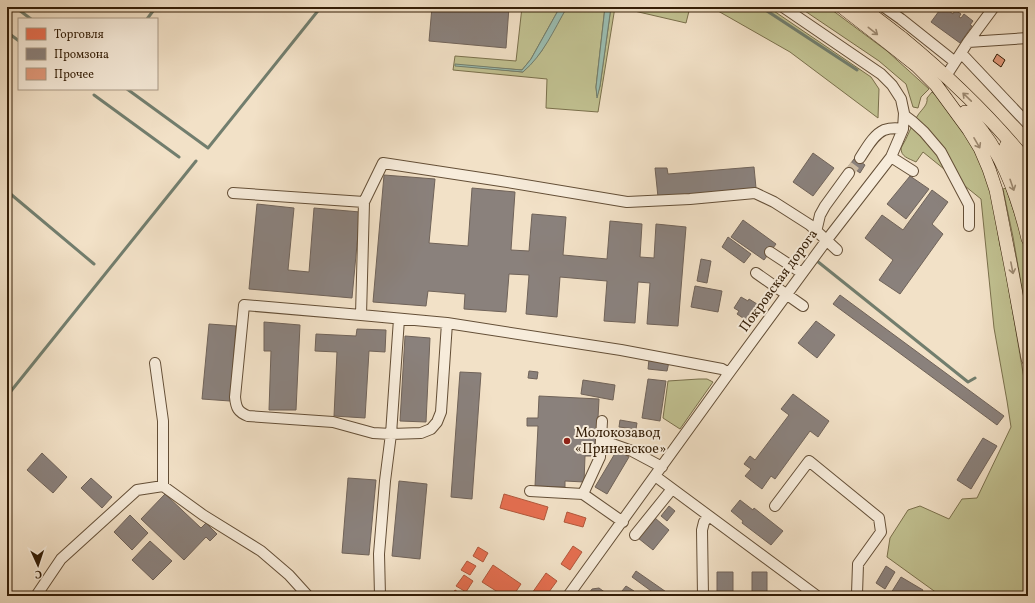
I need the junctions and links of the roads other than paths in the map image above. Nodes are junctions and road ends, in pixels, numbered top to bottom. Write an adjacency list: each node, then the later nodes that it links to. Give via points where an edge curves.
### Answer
1 (782, 7): 12 (street, Покровская дорога, via 881,74 901,99)
2 (842, 7): 11 (main road, one-way to 11, via 911,62)
3 (861, 7): 10 (main road)
4 (884, 7): 9 (street)
5 (994, 7): 7 (street)
6 (1028, 38): 7 (street)
7 (968, 42): 8 (street)
8 (961, 53): 9 (street); 13 (street)
9 (955, 62): 10 (street)
10 (946, 76): 14 (main road, one-way to 10)
11 (938, 89): 26 (main road, one-way to 26, via 962,109 982,131 998,155 1009,178); 37 (main road, one-way to 37, via 969,130 990,169 1001,212)
12 (904, 115): 15 (street, Покровская дорога); 24 (street, via 924,132 941,152 969,205)
13 (1028, 124)
14 (995, 125): 18 (main road); 22 (main road, via 1014,160)
15 (903, 129): 16 (street, Покровская дорога); 17 (street, via 892,128 882,131)
16 (891, 157): 19 (street); 27 (street, Покровская дорога)
17 (860, 158)
18 (1028, 163)
19 (913, 171)
20 (849, 173): 25 (street, via 820,215)
21 (233, 193): 23 (street)
22 (1028, 196)
23 (364, 202): 25 (street, via 383,163 627,202 755,193 810,225); 34 (street)
24 (969, 226)
25 (816, 232): 27 (street)
26 (1028, 239)
27 (826, 241): 28 (street); 31 (street, Покровская дорога)
28 (837, 250)
29 (770, 252): 31 (street)
30 (756, 273): 32 (street)
31 (802, 274): 32 (street, Покровская дорога)
32 (787, 294): 33 (street); 39 (street, Покровская дорога)
33 (803, 306)
34 (361, 315): 35 (street); 41 (street, via 244,305 235,405 240,413 248,416 333,422 373,433)
35 (399, 318): 36 (street); 41 (street)
36 (447, 323): 39 (street, via 621,350 722,369); 41 (street, via 441,412 437,422 431,429 422,433)
37 (1028, 359)
38 (155, 363): 45 (street, via 163,421)
39 (729, 373): 43 (street, Покровская дорога)
40 (602, 421): 42 (street)
41 (391, 434): 55 (street, via 379,554)
42 (601, 440): 43 (street, via 632,451); 48 (street, via 600,457)
43 (662, 467): 44 (street, Покровская дорога)
44 (655, 476): 46 (street); 51 (street, Покровская дорога)
45 (162, 486): 53 (street, via 137,490 61,559); 54 (street, via 261,551 289,575)
46 (672, 489): 50 (street); 52 (street)
47 (530, 491): 48 (street)
48 (583, 494): 51 (street)
49 (774, 506): 59 (street, via 809,461 879,518 881,532 858,564)
50 (709, 516): 57 (street, via 702,530); 58 (street)
51 (623, 522): 56 (street, Покровская дорога)
52 (635, 536)
53 (36, 596)
54 (308, 596)
55 (380, 596)
56 (568, 596)
57 (703, 596)
58 (817, 596)
59 (856, 596)

